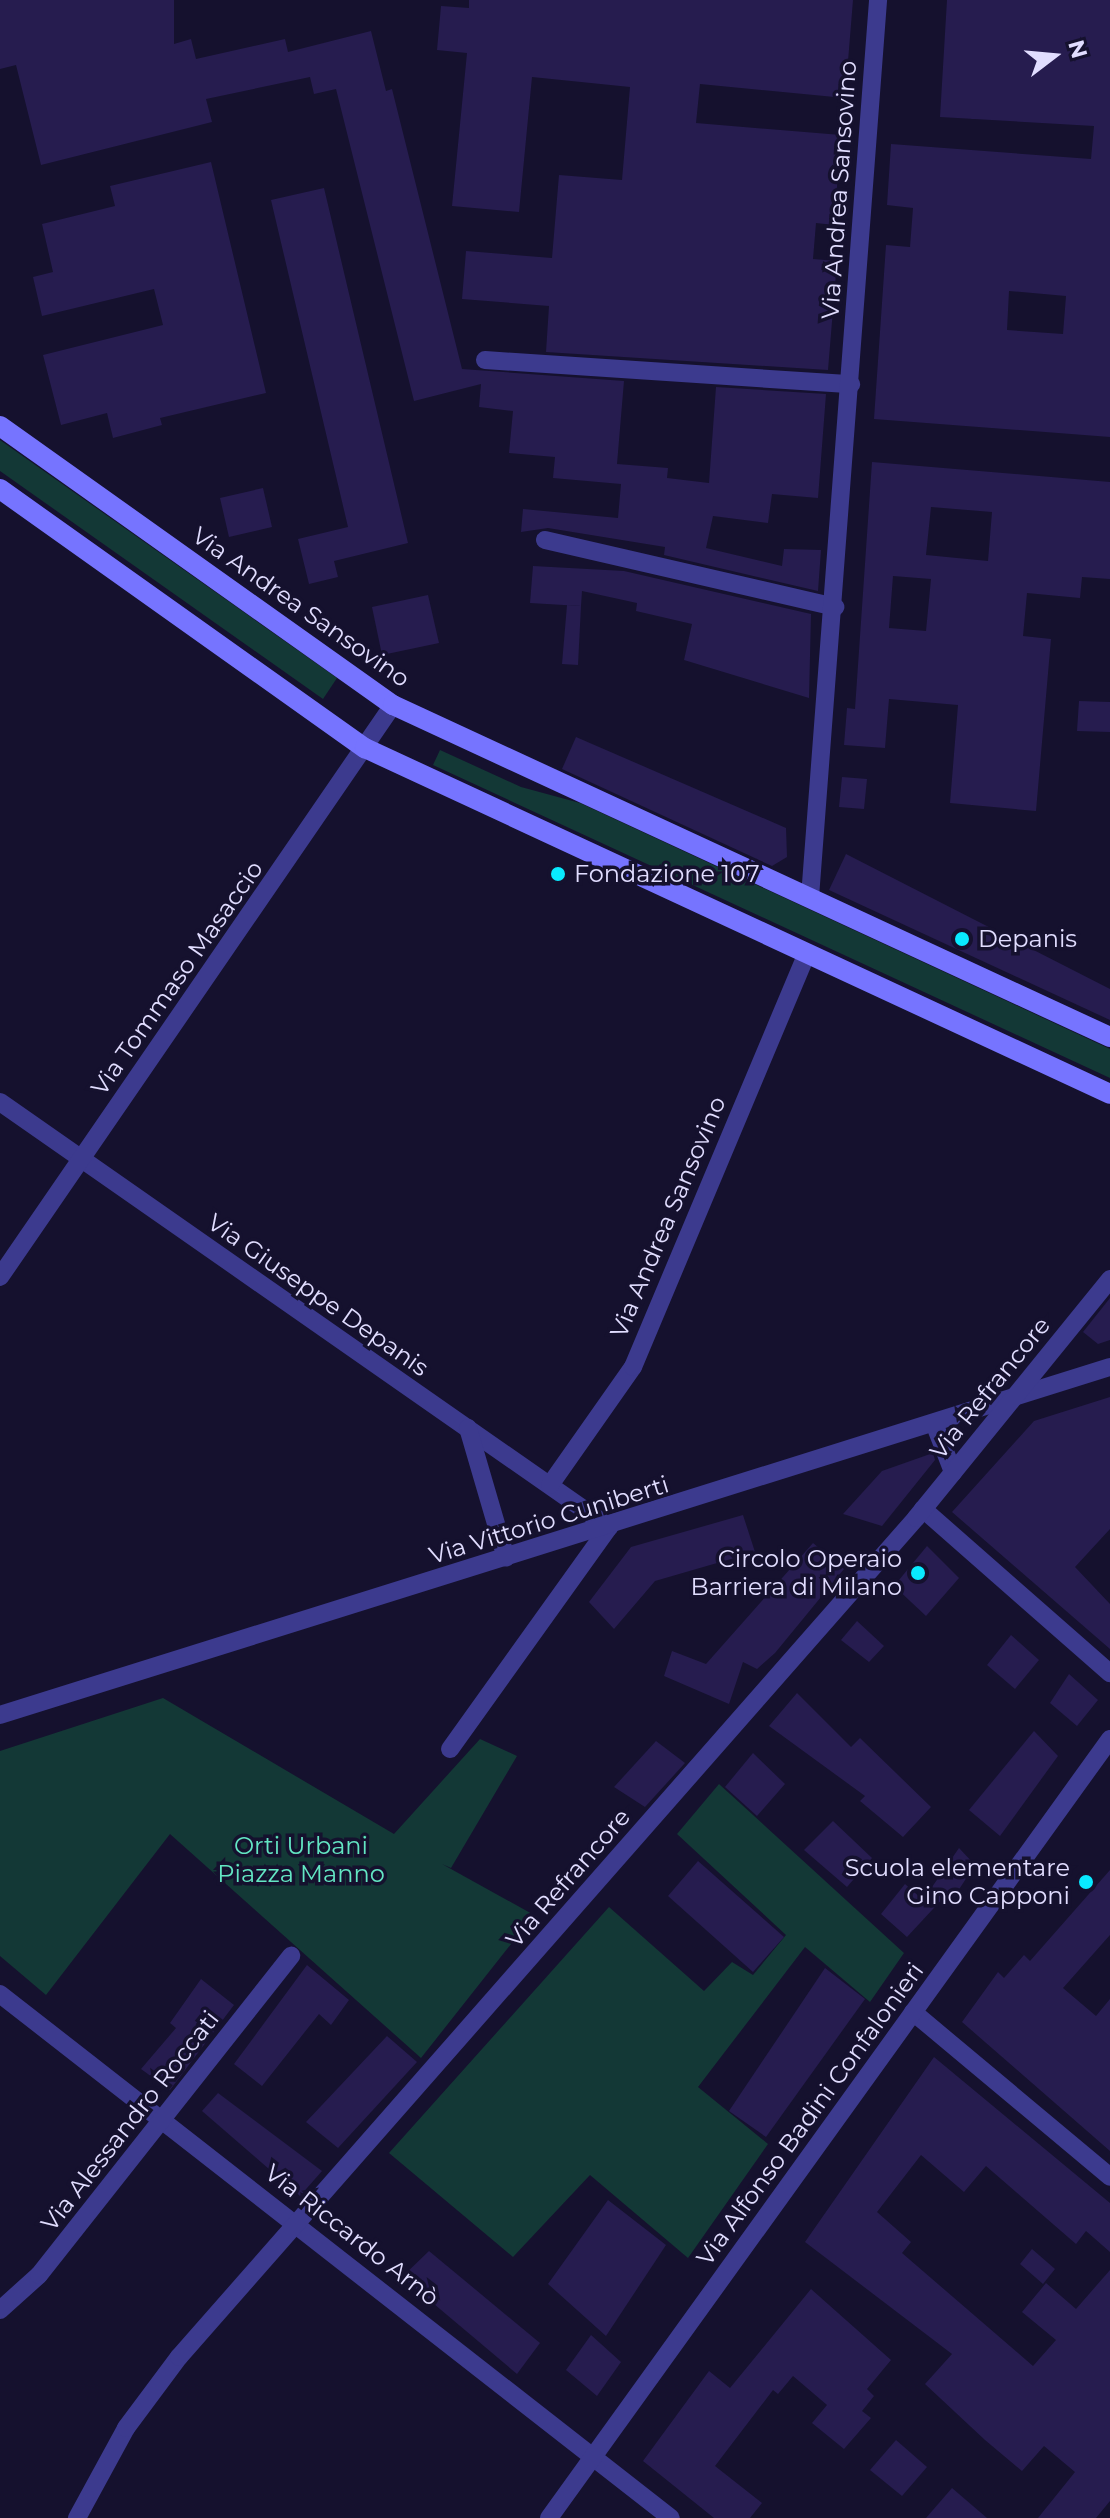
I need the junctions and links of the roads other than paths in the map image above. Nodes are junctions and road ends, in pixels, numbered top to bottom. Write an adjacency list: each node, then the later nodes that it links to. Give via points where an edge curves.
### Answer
1 (878, 0): 3 (street, Via Andrea Sansovino)
2 (485, 360): 3 (street)
3 (851, 384): 7 (street, Via Andrea Sansovino)
4 (0, 426): 8 (main road, Via Andrea Sansovino)
5 (0, 489): 9 (main road)
6 (545, 540): 7 (street)
7 (835, 607): 10 (street, Via Andrea Sansovino)
8 (393, 705): 9 (street, Via Tommaso Masaccio); 10 (main road, Via Andrea Sansovino)
9 (365, 748): 11 (main road); 15 (street, Via Tommaso Masaccio)
10 (810, 897): 12 (main road, Via Andrea Sansovino)
11 (807, 954): 13 (main road); 23 (street, Via Andrea Sansovino, via 633,1367)
12 (1110, 1037)
13 (1110, 1094)
14 (0, 1102): 15 (street, Via Giuseppe Depanis)
15 (82, 1159): 16 (street, Via Tommaso Masaccio); 21 (street, Via Giuseppe Depanis)
16 (0, 1277)
17 (1110, 1279): 19 (street, Via Refrancore)
18 (1110, 1367): 19 (street, Via Vittorio Cuniberti)
19 (1008, 1400): 20 (street, Via Vittorio Cuniberti); 22 (street, Via Refrancore)
20 (934, 1423): 22 (street); 25 (street, Via Vittorio Cuniberti)
21 (468, 1428): 23 (street, Via Giuseppe Depanis); 26 (street)
22 (953, 1472): 24 (street, Via Refrancore)
23 (550, 1485): 25 (street, Via Giuseppe Depanis)
24 (923, 1509): 27 (street); 36 (street, Via Refrancore)
25 (609, 1527): 26 (street, Via Vittorio Cuniberti); 30 (street)
26 (506, 1558): 28 (street, Via Vittorio Cuniberti)
27 (1110, 1673)
28 (0, 1715)
29 (1110, 1739): 33 (street, Via Alfonso Badini Confalonieri)
30 (450, 1749)
31 (291, 1956): 34 (street, Via Alessandro Roccati)
32 (0, 1994): 34 (street, Via Riccardo Arnò)
33 (913, 2012): 35 (street); 38 (street, Via Alfonso Badini Confalonieri)
34 (163, 2119): 36 (street, Via Riccardo Arnò); 37 (street, Via Alessandro Roccati, via 39,2275)
35 (1110, 2177)
36 (297, 2222): 38 (street, Via Riccardo Arnò); 39 (street, Via Refrancore, via 126,2428)
37 (0, 2310)
38 (594, 2456): 40 (street, Via Alfonso Badini Confalonieri); 41 (street, Via Riccardo Arnò)
39 (77, 2518)
40 (549, 2518)
41 (671, 2518)

